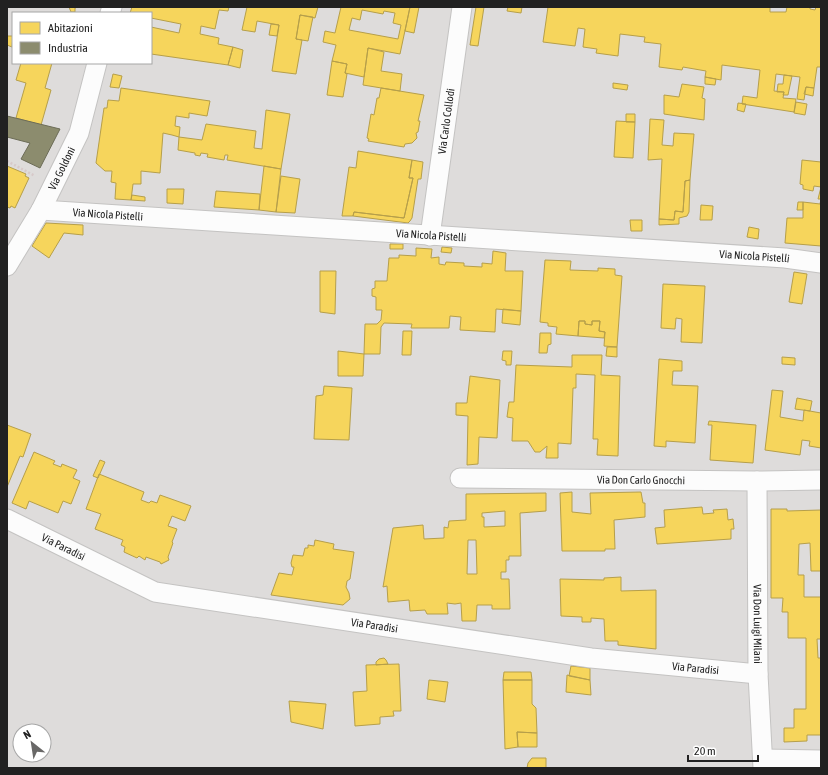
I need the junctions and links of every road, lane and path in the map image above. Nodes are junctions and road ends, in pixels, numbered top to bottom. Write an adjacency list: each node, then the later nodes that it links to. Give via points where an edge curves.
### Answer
1 (462, 7): 6 (street, Via Carlo Collodi)
2 (97, 64): 4 (street, Via Goldoni, via 79,133)
3 (7, 161): 4 (path)
4 (53, 186): 5 (street, Via Goldoni)
5 (41, 210): 6 (street, Via Nicola Pistelli); 8 (street, Via Goldoni)
6 (430, 236): 7 (street, Via Nicola Pistelli, via 785,258)
7 (821, 263)
8 (7, 266)
9 (460, 478): 11 (street, Via Don Carlo Gnocchi)
10 (821, 480): 11 (street, Via Don Carlo Gnocchi)
11 (757, 481): 13 (street, Via Don Luigi Milani)
12 (7, 519): 13 (street, Via Paradisi, via 155,592 591,658)
13 (758, 674): 15 (street, Via Don Luigi Milani)
14 (821, 760): 15 (street)
15 (763, 764)

